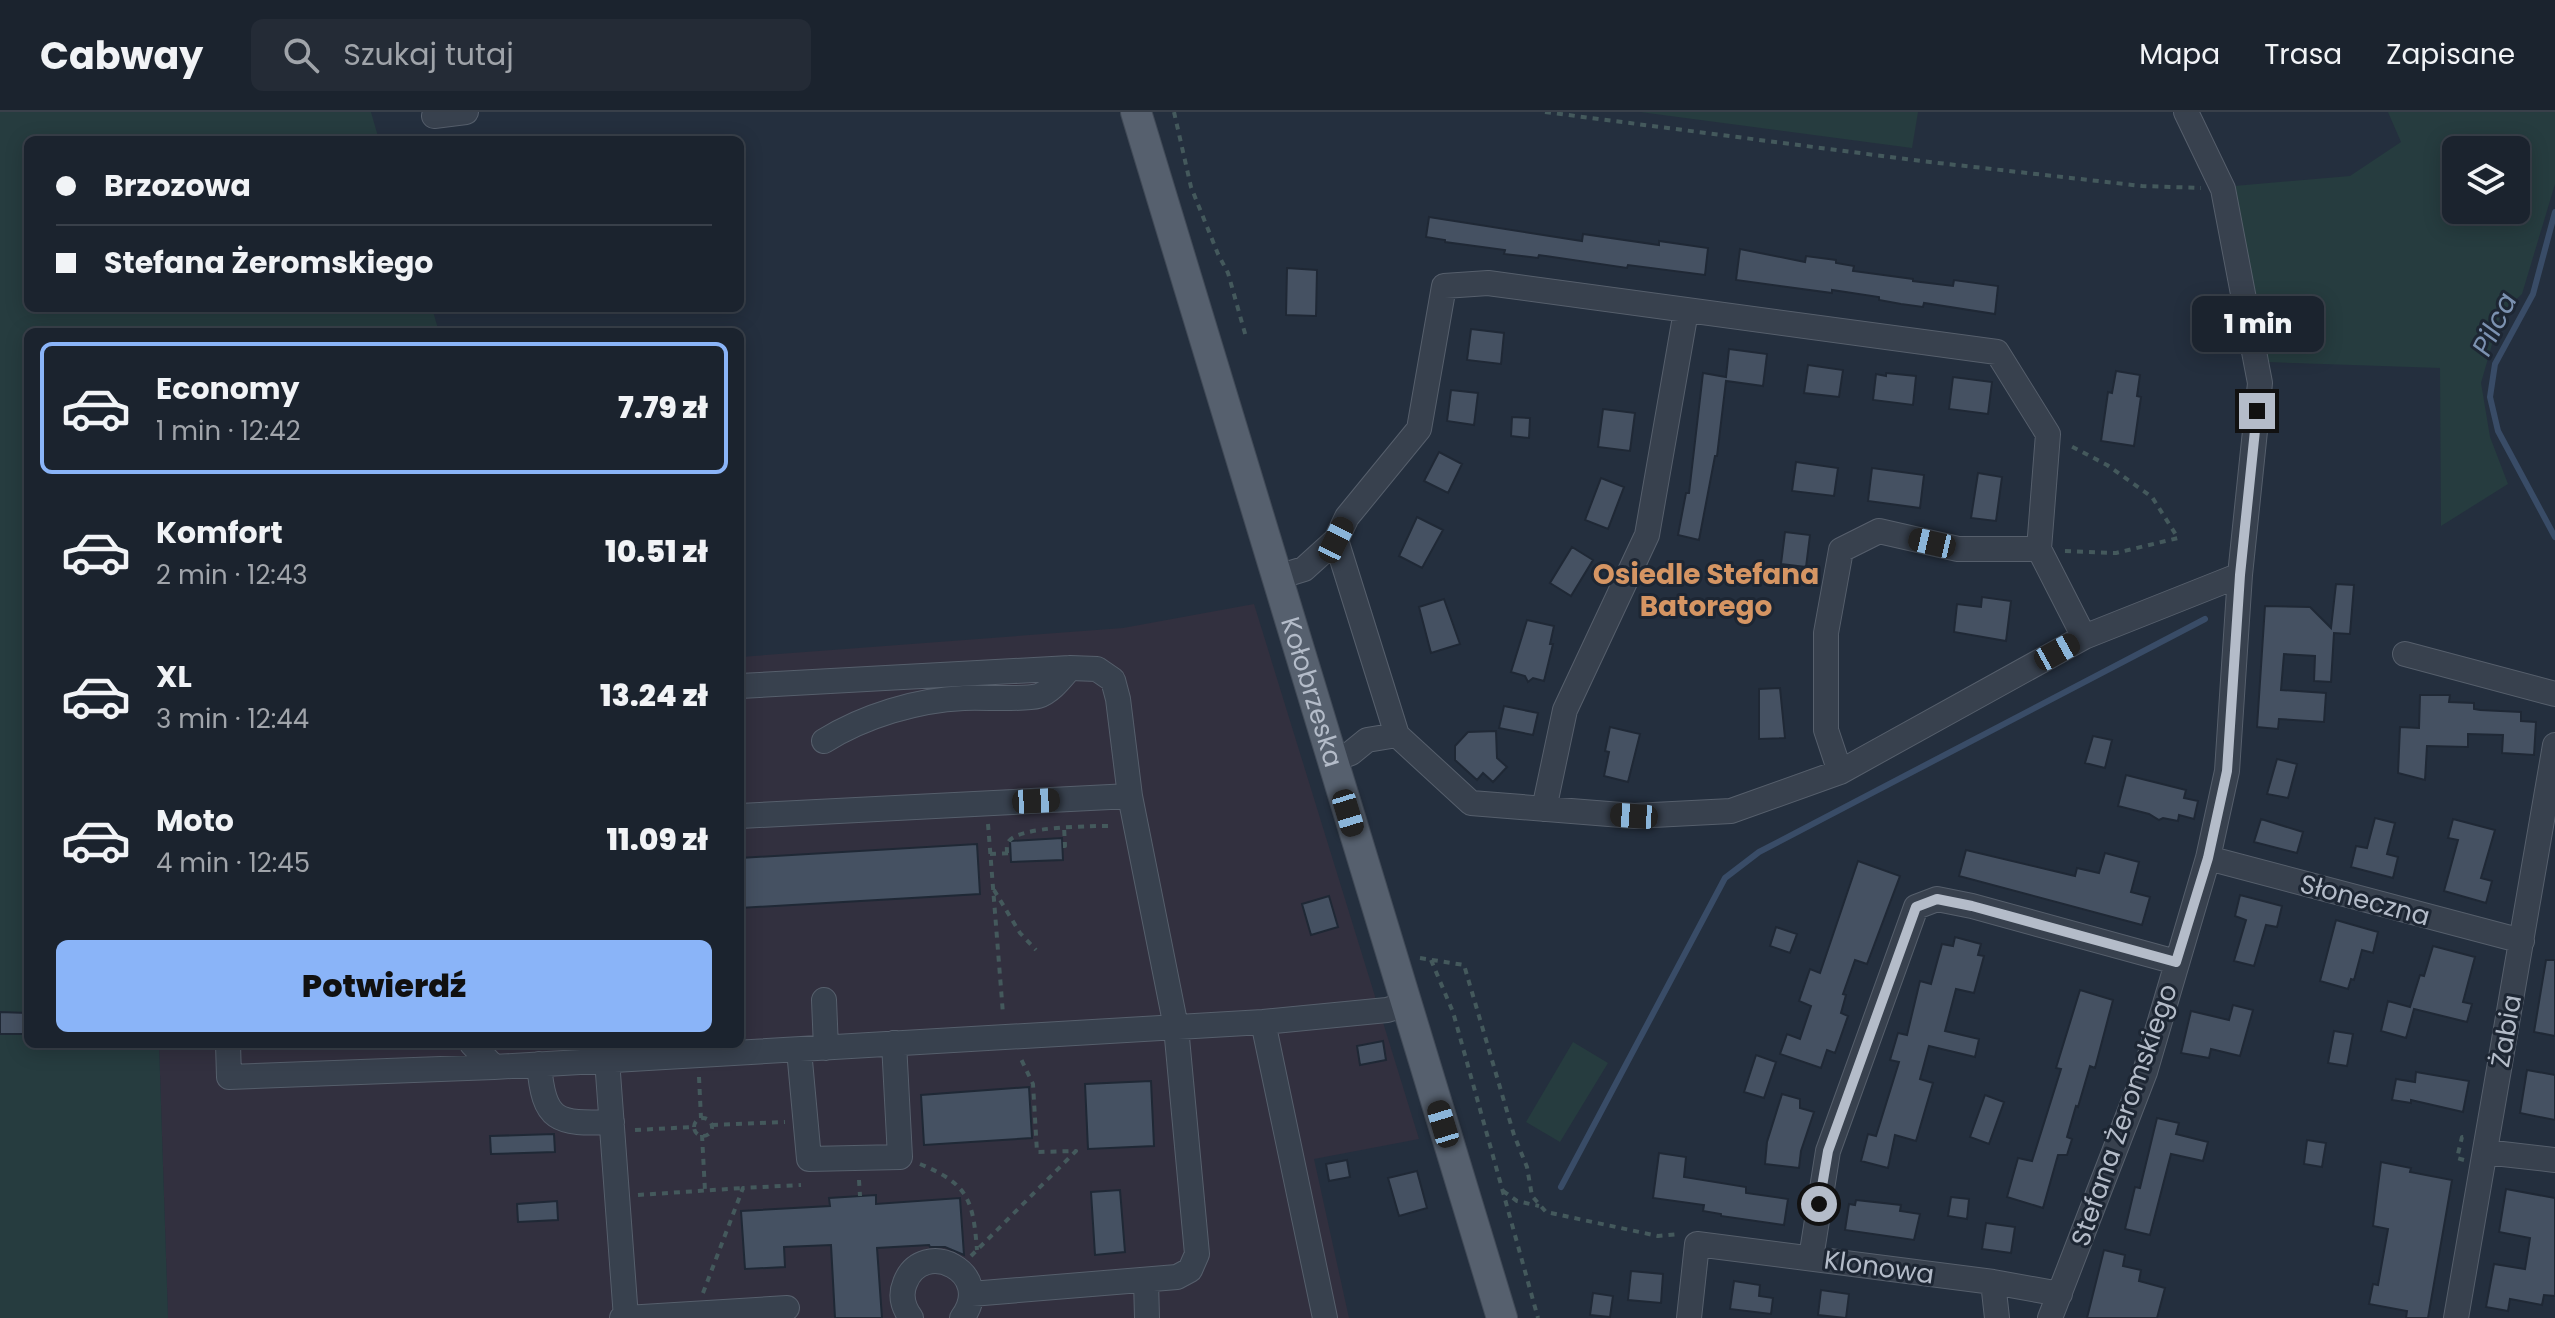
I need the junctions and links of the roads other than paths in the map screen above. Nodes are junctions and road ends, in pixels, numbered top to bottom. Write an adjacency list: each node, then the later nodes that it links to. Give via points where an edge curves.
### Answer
1 (466, 112): 4 (street)
2 (1136, 112): 9 (main road, Kołobrzeska)
3 (2186, 112): 8 (street, Stefana Żeromskiego, via 2223,189 2260,383)
4 (434, 116)
5 (1686, 311): 6 (street, via 1488,283 1444,286 1419,429 1347,517); 7 (street, via 1997,352 2048,434); 21 (street, via 1647,535 1565,710)
6 (1336, 540): 9 (street, via 1304,569); 15 (street)
7 (2039, 549): 10 (street); 19 (street, via 1958,549 1879,531 1841,550 1826,633 1826,730)
8 (2240, 575): 10 (street); 23 (street, Stefana Żeromskiego, via 2227,771)
9 (1278, 577): 18 (main road, Kołobrzeska)
10 (2084, 637): 19 (street)
11 (2405, 654): 14 (street)
12 (1070, 668): 13 (street); 16 (street, via 1039,696 922,702 844,728); 20 (street, via 1097,669 1113,680)
13 (744, 686)
14 (2555, 694)
15 (1397, 735): 18 (street, via 1367,740); 21 (street, via 1471,803)
16 (824, 741)
17 (2555, 745): 24 (street, Żabia)
18 (1332, 760): 27 (main road, Kołobrzeska)
19 (1840, 772): 21 (street, via 1731,811 1634,816)
20 (1130, 796): 22 (street); 29 (street)
21 (1544, 809)
22 (744, 816)
23 (2208, 858): 24 (street, Słoneczna); 25 (street, Stefana Żeromskiego)
24 (2522, 941): 39 (street, Żabia)
25 (2176, 962): 41 (street, via 1972,906 1937,899 1916,907 1828,1151); 45 (street, Stefana Żeromskiego, via 2145,1072)
26 (824, 1000): 33 (street)
27 (1407, 1004): 28 (street); 52 (main road, Kołobrzeska)
28 (1263, 1022): 29 (street); 51 (street)
29 (1176, 1027): 30 (street); 42 (street, via 1197,1254 1190,1270 1177,1277)
30 (894, 1043): 33 (street); 34 (street, via 900,1157 809,1159)
31 (228, 1048): 37 (street, via 229,1077)
32 (476, 1048): 37 (street)
33 (826, 1048): 34 (street)
34 (799, 1050): 35 (street)
35 (607, 1052): 36 (street); 38 (street)
36 (539, 1064): 37 (street); 38 (street, via 548,1110 558,1118)
37 (494, 1067)
38 (612, 1126): 47 (street)
39 (2475, 1151): 40 (street); 56 (street, Żabia)
40 (2555, 1160)
41 (1811, 1258): 43 (street, Klonowa); 53 (street, Klonowa, via 1697,1244)
42 (1146, 1280): 44 (street); 50 (street)
43 (1993, 1282): 45 (street, Klonowa); 54 (street)
44 (971, 1294): 48 (street, via 959,1269 925,1262 903,1288); 49 (street)
45 (2060, 1294): 55 (street, Stefana Żeromskiego)
46 (787, 1308): 47 (street)
47 (624, 1318)
48 (911, 1318)
49 (962, 1318)
50 (1147, 1318)
51 (1325, 1318)
52 (1502, 1318)
53 (1689, 1318)
54 (1997, 1318)
55 (2050, 1318)
56 (2456, 1318)

